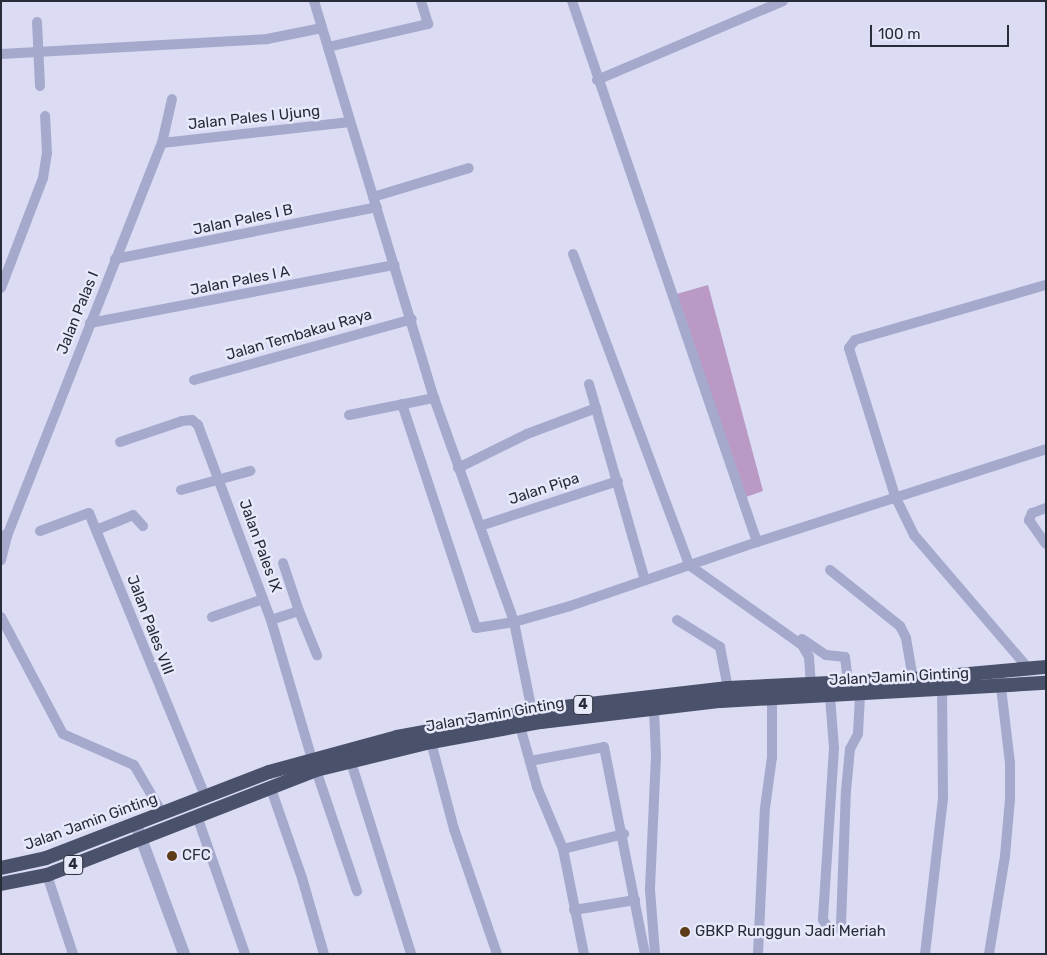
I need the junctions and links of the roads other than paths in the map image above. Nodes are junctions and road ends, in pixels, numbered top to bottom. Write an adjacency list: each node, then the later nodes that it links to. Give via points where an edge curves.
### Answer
1 (314, 1): 6 (street)
2 (421, 1): 7 (street, via 428,24)
3 (572, 1): 10 (street)
4 (783, 1): 10 (street)
5 (36, 22): 8 (street)
6 (322, 28): 7 (street); 8 (street, via 267,39)
7 (328, 47): 14 (street)
8 (38, 52): 9 (street); 11 (street)
9 (1, 54)
10 (597, 80): 46 (street)
11 (40, 86)
12 (172, 99): 15 (street, Jalan Palas I)
13 (45, 116): 23 (street, via 47,153 44,178)
14 (350, 122): 15 (street, Jalan Pales I Ujung); 17 (street)
15 (162, 143): 20 (street, Jalan Palas I)
16 (468, 168): 17 (street)
17 (373, 197): 18 (street)
18 (377, 207): 20 (street, Jalan Pales I B); 21 (street)
19 (573, 254): 50 (street)
20 (115, 259): 25 (street, Jalan Palas I)
21 (395, 265): 24 (street); 25 (street, Jalan Pales I A)
22 (1046, 285): 39 (street, via 851,343 849,348)
23 (1, 288)
24 (412, 319): 26 (street, Jalan Tembakau Raya); 28 (street)
25 (90, 323): 45 (street, Jalan Palas I)
26 (194, 380)
27 (589, 384): 30 (street)
28 (434, 398): 29 (street); 34 (street)
29 (402, 404): 31 (street); 59 (street, via 473,626 479,629)
30 (596, 408): 34 (street, via 527,434); 37 (street)
31 (349, 415)
32 (120, 442): 36 (street, Jalan Pales IX, via 192,420 198,425)
33 (1046, 449): 39 (street)
34 (458, 468): 42 (street)
35 (250, 471): 36 (street)
36 (219, 479): 38 (street); 53 (street, Jalan Pales IX)
37 (618, 481): 42 (street, Jalan Pipa); 52 (street)
38 (181, 490)
39 (895, 496): 46 (street); 62 (street, via 914,534)
40 (1046, 508): 47 (street, via 1032,513 1029,520)
41 (143, 526): 43 (street, via 132,515)
42 (480, 526): 59 (street)
43 (96, 530): 44 (street, Jalan Pales VIII, via 89,513 85,512); 86 (street, Jalan Pales VIII)
44 (40, 531)
45 (4, 535): 48 (street, Jalan Palas I)
46 (757, 542): 50 (street)
47 (1046, 544)
48 (1, 560)
49 (283, 563): 54 (street)
50 (692, 564): 52 (street); 65 (street, via 824,654 845,656); 67 (street, via 802,645 809,657)
51 (830, 570): 64 (street, via 900,626 906,638)
52 (645, 580): 59 (street)
53 (263, 599): 56 (street); 57 (street, Jalan Pales IX)
54 (299, 611): 57 (street); 60 (street)
55 (1, 617): 87 (street, via 63,734 134,765)
56 (212, 617)
57 (271, 620): 82 (street, Jalan Pales IX)
58 (677, 620): 69 (street, via 720,647)
59 (514, 622): 75 (street)
60 (317, 656)
61 (1046, 667): 62 (highway, Jalan Jamin Ginting / 4)
62 (1028, 668): 63 (highway, Jalan Jamin Ginting / 4)
63 (999, 671): 64 (highway, Jalan Jamin Ginting / 4); 68 (street)
64 (913, 679): 65 (highway, Jalan Jamin Ginting / 4)
65 (848, 682): 67 (highway, Jalan Jamin Ginting / 4)
66 (1046, 683): 68 (highway, Jalan Jamin Ginting / 4)
67 (811, 684): 69 (highway, Jalan Jamin Ginting / 4)
68 (1000, 687): 70 (highway, Jalan Jamin Ginting / 4); 116 (street, via 1010,763 1010,799 1005,856)
69 (728, 688): 75 (highway, Jalan Jamin Ginting / 4)
70 (942, 690): 71 (highway, Jalan Jamin Ginting / 4); 115 (street, via 943,799)
71 (860, 696): 72 (highway, Jalan Jamin Ginting / 4); 79 (street, via 858,734)
72 (830, 697): 73 (highway, Jalan Jamin Ginting / 4); 78 (street)
73 (772, 699): 74 (highway, Jalan Jamin Ginting / 4); 114 (street, via 772,757)
74 (654, 710): 75 (highway, Jalan Jamin Ginting / 4); 113 (street, via 656,756 650,890)
75 (537, 715): 76 (highway, Jalan Jamin Ginting / 4); 82 (highway, Jalan Jamin Ginting / 4, via 397,737)
76 (520, 726): 77 (highway, Jalan Jamin Ginting / 4); 80 (street)
77 (431, 742): 81 (highway, Jalan Jamin Ginting / 4); 110 (street, via 454,829)
78 (834, 748): 79 (street); 84 (street)
79 (850, 748): 85 (street)
80 (530, 761): 92 (street, via 604,747); 94 (street)
81 (351, 762): 82 (highway, Jalan Jamin Ginting / 4); 109 (street)
82 (314, 765): 83 (highway, Jalan Jamin Ginting / 4); 86 (highway, Jalan Jamin Ginting / 4); 102 (street, Jalan Pales IX)
83 (270, 786): 88 (highway, Jalan Jamin Ginting / 4); 108 (street)
84 (832, 791): 85 (street); 89 (street)
85 (846, 792): 90 (street)
86 (205, 796): 87 (highway, Jalan Jamin Ginting / 4)
87 (162, 813): 91 (highway, Jalan Jamin Ginting / 4)
88 (197, 816): 93 (highway, Jalan Jamin Ginting / 4); 107 (street)
89 (830, 823): 90 (street); 95 (street)
90 (845, 823): 96 (street)
91 (135, 824): 93 (street); 97 (highway, Jalan Jamin Ginting / 4, via 46,858)
92 (624, 834): 94 (street); 103 (street)
93 (142, 838): 98 (highway, Jalan Jamin Ginting / 4); 106 (street)
94 (563, 849): 104 (street)
95 (827, 856): 96 (street); 100 (street)
96 (844, 858): 101 (street)
97 (1, 868)
98 (47, 875): 99 (highway, Jalan Jamin Ginting / 4); 105 (street)
99 (2, 885)
100 (825, 888): 101 (street); 101 (street, via 823,920 830,929 840,927)
101 (844, 889)
102 (358, 890)
103 (635, 900): 104 (street); 112 (street)
104 (574, 910): 111 (street)
105 (73, 954)
106 (184, 954)
107 (245, 954)
108 (324, 954)
109 (411, 954)
110 (497, 954)
111 (584, 954)
112 (645, 954)
113 (655, 954)
114 (758, 954)
115 (925, 954)
116 (989, 954)

